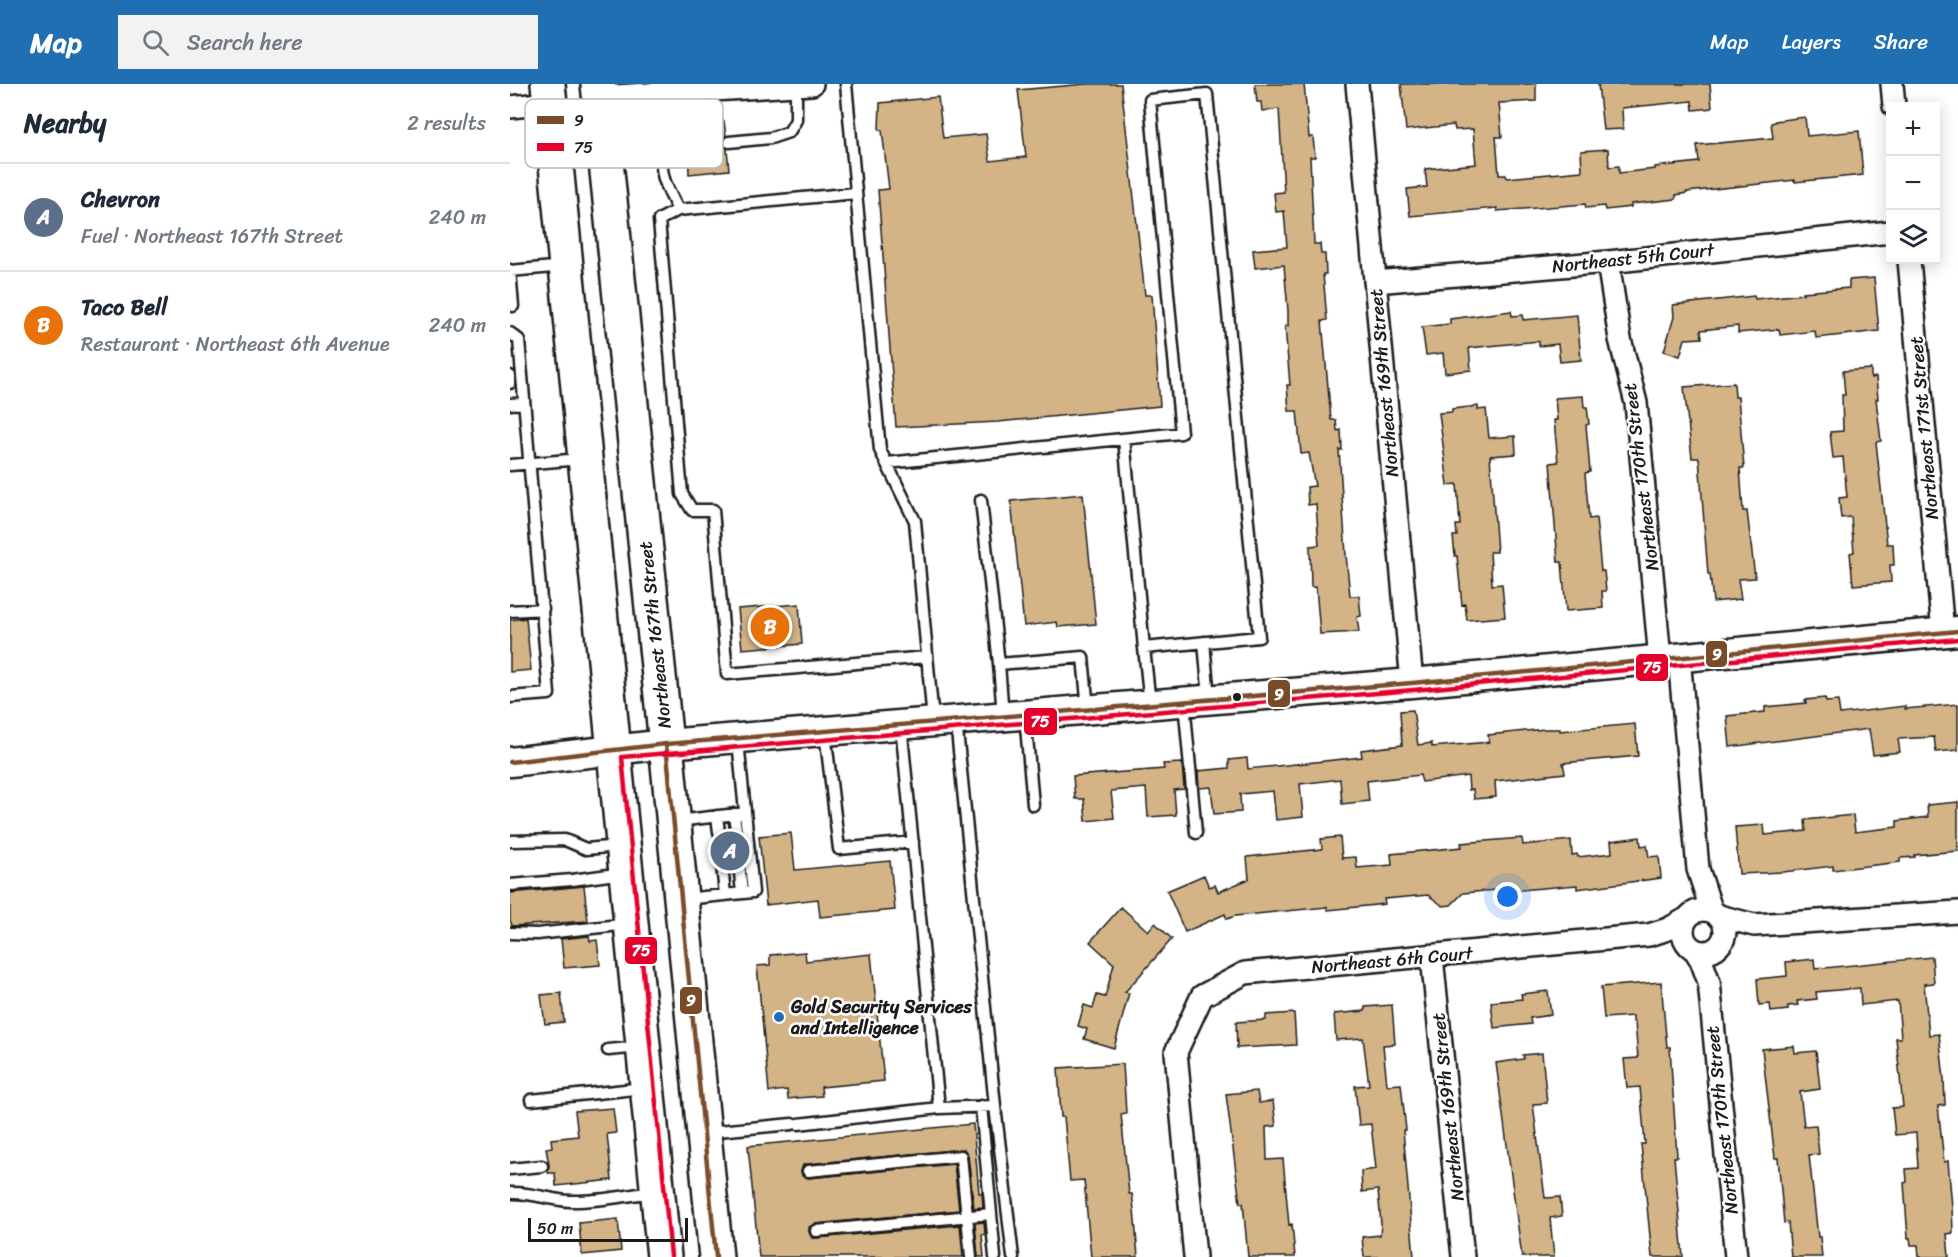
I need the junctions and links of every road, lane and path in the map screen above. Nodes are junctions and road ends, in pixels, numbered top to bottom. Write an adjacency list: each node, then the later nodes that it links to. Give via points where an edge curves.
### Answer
1 (846, 84): 18 (lane)
2 (1357, 84): 25 (street, Northeast 169th Street)
3 (1892, 84): 10 (street)
4 (804, 85): 5 (street); 12 (lane, via 796,120 789,132)
5 (703, 87): 6 (street)
6 (591, 88)
7 (549, 94): 8 (street)
8 (534, 99)
9 (525, 102): 11 (street)
10 (1894, 102)
11 (510, 107)
12 (729, 142)
13 (556, 168): 23 (main road)
14 (605, 168): 17 (main road)
15 (606, 168): 17 (main road, Northeast 167th Street)
16 (661, 168): 19 (lane)
17 (607, 172): 56 (main road, Northeast 167th Street)
18 (856, 193): 19 (lane); 35 (lane, via 880,450)
19 (678, 210): 43 (lane, via 659,220 682,494 692,510 713,510 727,674)
20 (1886, 232): 21 (street, Northeast 5th Court)
21 (1608, 261): 25 (street, Northeast 5th Court); 44 (street, Northeast 170th Street, via 1620,339 1636,403)
22 (1909, 264): 40 (street, Northeast 171st Street)
23 (566, 266): 24 (lane); 33 (main road)
24 (510, 271): 26 (lane)
25 (1375, 282): 46 (street, Northeast 169th Street)
26 (513, 306)
27 (510, 333): 30 (lane, via 519,340)
28 (510, 376): 29 (lane)
29 (510, 383)
30 (525, 403): 31 (lane); 34 (lane)
31 (510, 404)
32 (1124, 438): 35 (lane); 41 (lane, via 1181,433 1150,100 1207,94 1260,637); 42 (lane)
33 (586, 458): 34 (lane); 57 (main road)
34 (530, 463): 36 (lane); 38 (lane)
35 (887, 463): 43 (lane, via 915,521)
36 (510, 465)
37 (981, 500): 45 (lane)
38 (543, 609): 39 (lane); 47 (lane, via 549,694)
39 (510, 611)
40 (1950, 632): 44 (main road)
41 (1204, 642): 42 (lane); 48 (lane)
42 (1144, 648): 49 (lane)
43 (927, 657): 52 (lane)
44 (1670, 658): 46 (main road); 76 (street, Northeast 170th Street)
45 (999, 664): 50 (lane, via 1083,657); 51 (lane)
46 (1412, 683): 48 (main road)
47 (510, 697)
48 (1197, 700): 49 (main road); 65 (lane)
49 (1150, 705): 50 (main road)
50 (1088, 709): 51 (main road)
51 (1014, 716): 52 (main road); 59 (lane)
52 (945, 721): 53 (main road); 88 (lane)
53 (901, 725): 54 (main road); 67 (lane)
54 (825, 731): 55 (main road); 67 (lane, via 839,849)
55 (738, 738): 56 (main road); 60 (lane)
56 (666, 744): 57 (main road); 62 (main road, Northeast 167th Street)
57 (614, 750): 58 (main road); 68 (main road)
58 (510, 762)
59 (1033, 805)
60 (740, 814): 61 (lane); 63 (lane); 72 (lane, via 753,892)
61 (717, 816): 62 (lane); 64 (lane)
62 (674, 821): 74 (main road, Northeast 167th Street)
63 (736, 830)
64 (719, 832)
65 (1196, 833)
66 (510, 842): 68 (lane, via 565,840)
67 (913, 842): 89 (lane)
68 (625, 859): 71 (lane, via 572,880); 77 (main road)
69 (722, 864): 73 (lane)
70 (740, 864): 72 (lane)
71 (510, 885)
72 (742, 893): 73 (lane)
73 (725, 895): 74 (lane)
74 (681, 899): 90 (main road, Northeast 167th Street)
75 (1958, 912): 78 (street)
76 (1702, 915): 78 (street); 80 (street, Northeast 6th Court); 81 (street, via 1683,931); 81 (street, via 1724,927)
77 (631, 924): 79 (lane); 83 (main road)
78 (1754, 926): 81 (street)
79 (510, 933)
80 (1649, 934): 81 (street, Northeast 6th Court); 82 (street, Northeast 6th Court)
81 (1705, 945): 106 (street, Northeast 170th Street)
82 (1432, 957): 104 (street, Northeast 6th Court, via 1245,974 1202,996 1176,1052); 105 (street, Northeast 169th Street)
83 (644, 1047): 84 (lane); 85 (main road)
84 (608, 1050)
85 (647, 1087): 86 (lane); 94 (main road)
86 (531, 1100)
87 (981, 1106): 88 (lane); 89 (lane); 96 (lane)
88 (996, 1106): 103 (lane)
89 (939, 1108): 90 (lane)
90 (704, 1132): 100 (main road, Northeast 167th Street)
91 (542, 1166): 92 (lane)
92 (510, 1169)
93 (808, 1171): 97 (lane, via 961,1156)
94 (658, 1192): 95 (lane, via 575,1201); 99 (main road)
95 (510, 1193)
96 (991, 1215): 97 (lane); 102 (lane)
97 (967, 1217): 98 (lane); 101 (lane)
98 (816, 1231)
99 (664, 1257)
100 (716, 1257)
101 (971, 1257)
102 (995, 1257)
103 (1013, 1257)
104 (1195, 1257)
105 (1463, 1257)
106 (1736, 1257)

